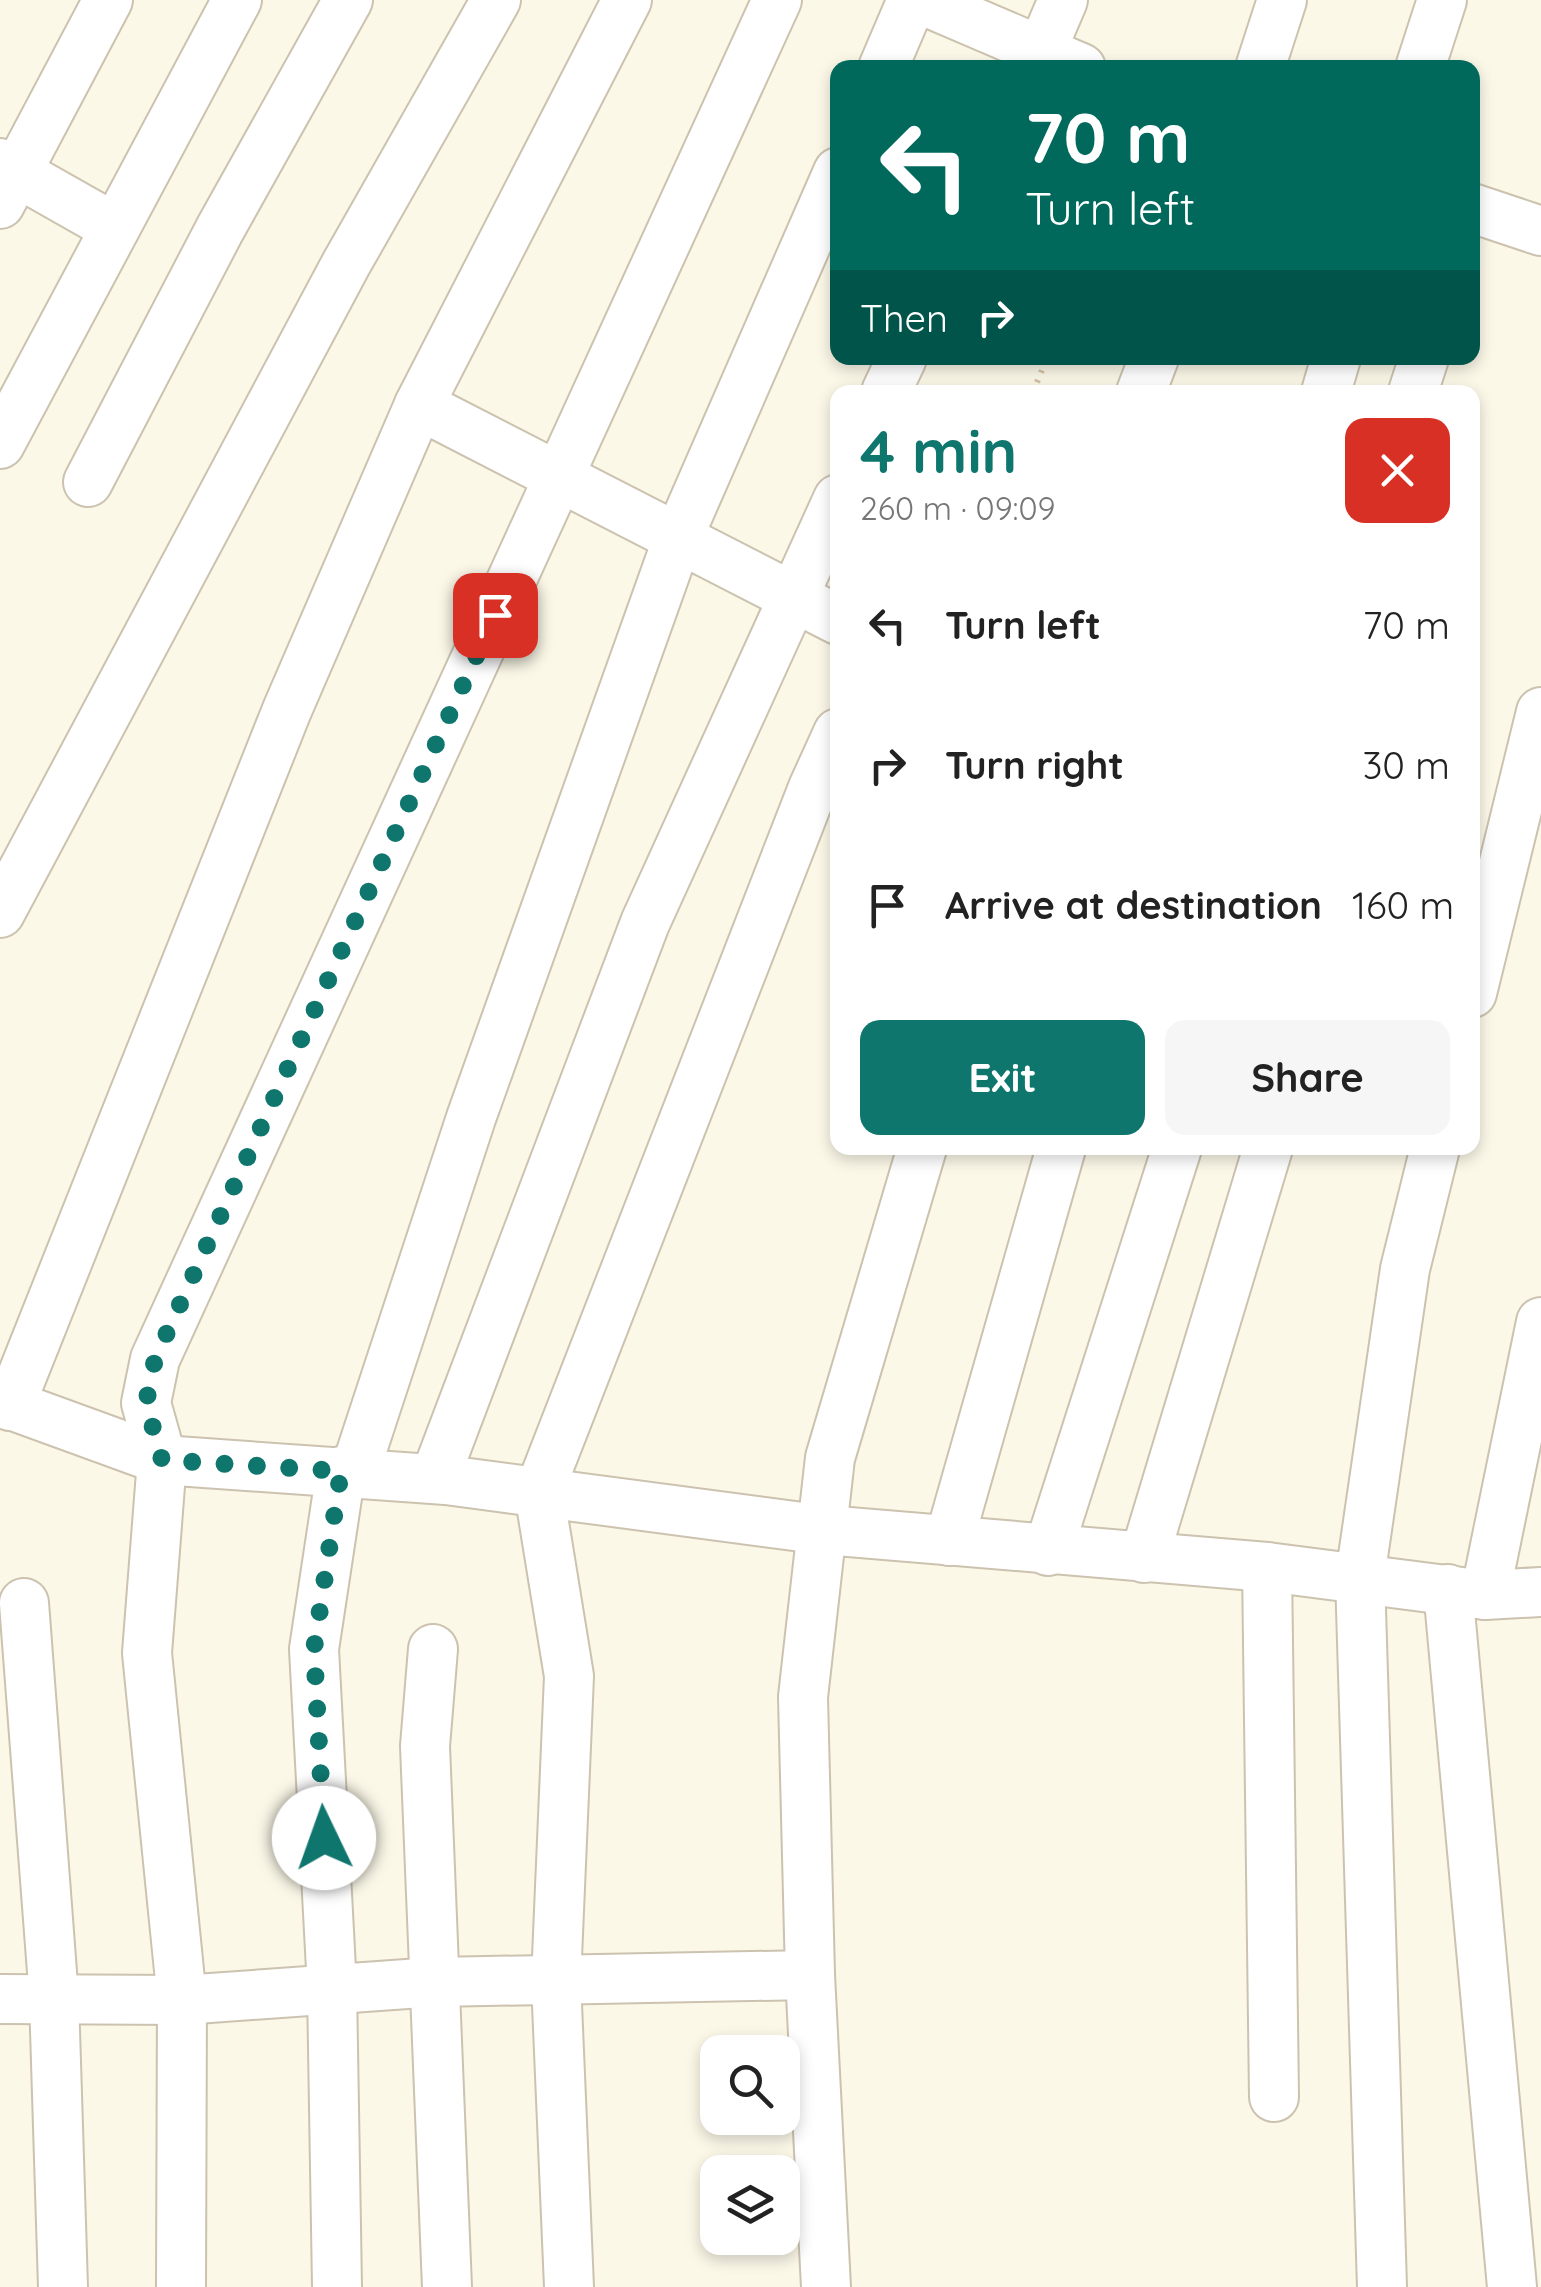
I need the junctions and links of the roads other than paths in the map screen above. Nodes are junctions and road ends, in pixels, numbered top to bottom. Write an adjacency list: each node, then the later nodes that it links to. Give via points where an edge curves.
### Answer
1 (108, 0): 17 (street)
2 (237, 0): 21 (street)
3 (348, 0): 25 (street)
4 (496, 0): 32 (street, via 346,264)
5 (627, 0): 22 (street)
6 (777, 0): 24 (street)
7 (912, 0): 12 (street)
8 (922, 0): 13 (street)
9 (1062, 0): 14 (street)
10 (1282, 0): 15 (street)
11 (1442, 0): 16 (street)
12 (886, 60)
13 (1048, 60)
14 (1052, 60)
15 (1263, 60)
16 (1423, 60)
17 (5, 180): 21 (street)
18 (830, 190): 27 (street)
19 (1480, 209): 20 (street)
20 (1538, 219)
21 (114, 228): 23 (street)
22 (419, 405): 24 (street); 40 (street, via 287,710)
23 (0, 444)
24 (557, 477): 27 (street); 41 (street, via 155,1359 146,1403)
25 (88, 482)
26 (830, 516): 28 (street)
27 (678, 538): 28 (street); 42 (street)
28 (793, 597): 29 (street); 43 (street, via 645,923 436,1475)
29 (830, 616)
30 (1541, 712): 33 (street)
31 (830, 751): 44 (street)
32 (0, 912)
33 (1480, 960)
34 (920, 1155): 45 (street, via 830,1458)
35 (1059, 1155): 46 (street)
36 (1175, 1155): 47 (street)
37 (1266, 1155): 48 (street)
38 (1433, 1155): 50 (street, via 1405,1269)
39 (1541, 1322): 51 (street)
40 (5, 1404): 41 (street)
41 (162, 1460): 42 (street); 61 (street, via 147,1653)
42 (348, 1471): 43 (street); 58 (street, via 314,1649)
43 (446, 1480): 44 (street)
44 (539, 1492): 45 (street); 56 (street, via 570,1676)
45 (824, 1530): 46 (street); 55 (street, via 803,1697)
46 (949, 1541): 47 (street)
47 (1048, 1551): 48 (street)
48 (1144, 1558): 49 (street)
49 (1267, 1567): 50 (street); 62 (street)
50 (1360, 1576): 51 (street); 69 (street)
51 (1466, 1592): 52 (street); 70 (street)
52 (1541, 1592)
53 (24, 1603): 59 (street)
54 (433, 1650): 57 (street, via 426,1746)
55 (810, 1975): 56 (street); 68 (street)
56 (556, 1981): 57 (street); 67 (street)
57 (434, 1982): 58 (street); 66 (street)
58 (332, 1988): 61 (street); 65 (street)
59 (54, 1998): 60 (street); 61 (street); 63 (street)
60 (0, 1999)
61 (182, 2000): 64 (street)
62 (1274, 2097)
63 (63, 2287)
64 (181, 2287)
65 (337, 2287)
66 (447, 2287)
67 (569, 2287)
68 (826, 2287)
69 (1382, 2287)
70 (1512, 2287)

